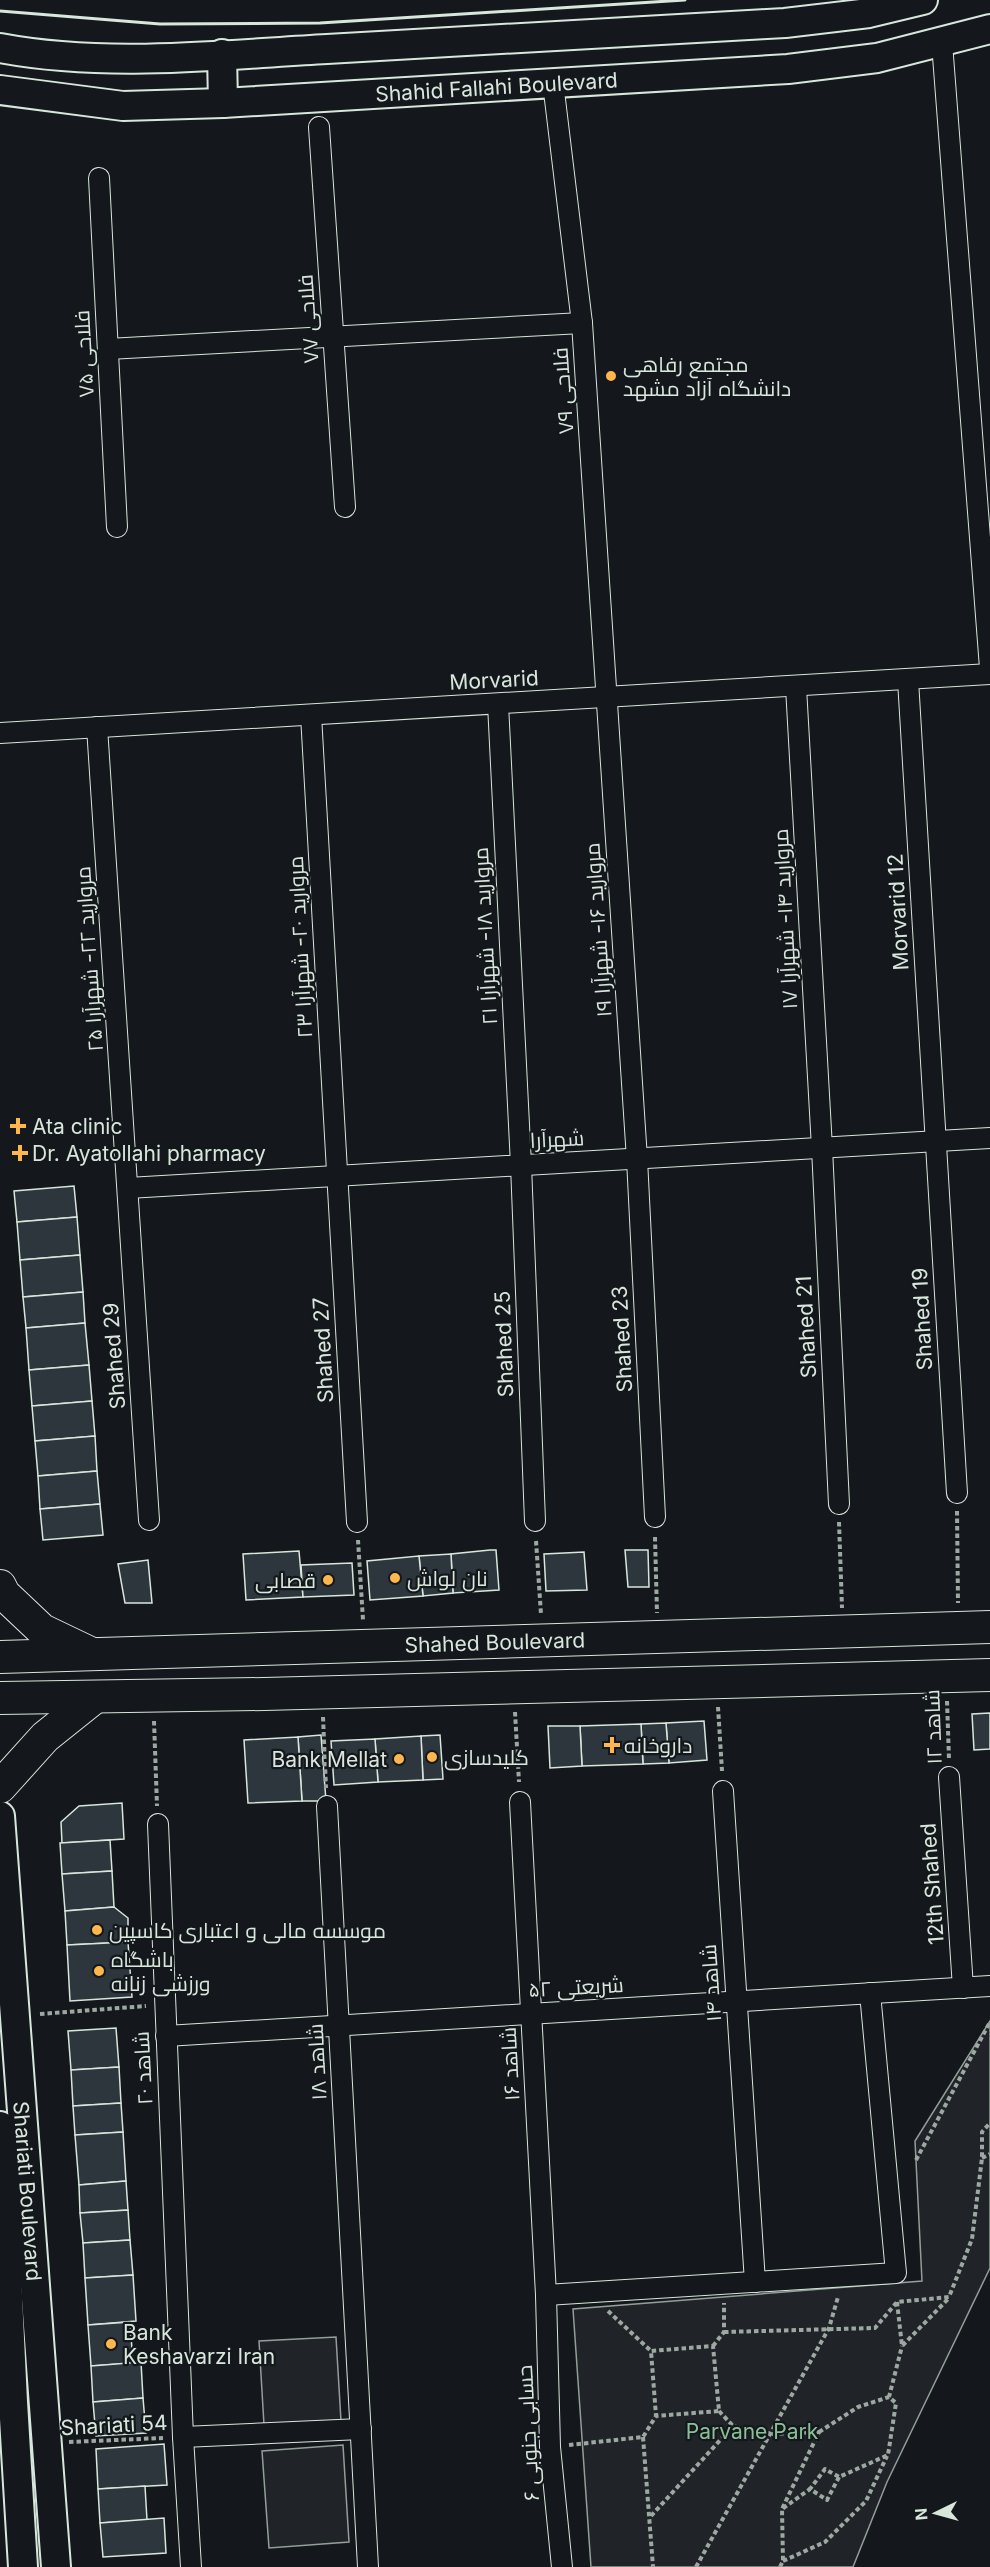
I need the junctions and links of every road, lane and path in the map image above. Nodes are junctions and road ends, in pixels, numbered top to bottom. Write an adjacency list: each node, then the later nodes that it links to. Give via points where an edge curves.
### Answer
1 (922, 0): 7 (main road, via 869,13 785,23)
2 (990, 29): 4 (main road, Shahid Fallahi Boulevard)
3 (0, 32): 6 (main road)
4 (942, 43): 8 (main road, Shahid Fallahi Boulevard, via 877,58 788,69); 20 (street)
5 (0, 48): 6 (main road)
6 (33, 54): 7 (main road, via 123,58)
7 (222, 54): 12 (main road)
8 (553, 83): 12 (main road, Shahid Fallahi Boulevard); 15 (street, فلاحی ۷۹)
9 (0, 90): 10 (main road, Shahid Fallahi Boulevard)
10 (39, 96): 11 (main road); 12 (main road, Shahid Fallahi Boulevard, via 123,106)
11 (0, 100)
12 (223, 103)
13 (319, 127): 16 (street, فلاحی ۷۷)
14 (99, 178): 17 (street, فلاحی ۷۵)
15 (582, 323): 16 (street); 24 (street, فلاحی ۷۹)
16 (334, 337): 17 (street); 18 (street, فلاحی ۷۷)
17 (108, 349): 19 (street, فلاحی ۷۵)
18 (345, 507)
19 (117, 527)
20 (990, 668)
21 (990, 674): 22 (street, Morvarid)
22 (908, 680): 23 (street, Morvarid); 30 (street, Morvarid 12)
23 (796, 687): 24 (street, Morvarid); 31 (street, مروارید ۱۴- شهرآرا ۱۷)
24 (608, 698): 25 (street, Morvarid); 32 (street, مروارید ۱۶- شهرآرا ۱۹)
25 (498, 704): 26 (street, Morvarid); 33 (street, مروارید ۱۸- شهرآرا ۲۱)
26 (311, 715): 27 (street, Morvarid); 34 (street, مروارید ۲۰- شهرآرا ۲۳)
27 (98, 727): 28 (street, Morvarid); 35 (street, مروارید ۲۲- شهرآرا ۲۵)
28 (0, 733)
29 (990, 1138): 30 (street, شهرآرا)
30 (936, 1142): 31 (street, شهرآرا); 36 (street, Shahed 19)
31 (822, 1148): 32 (street, شهرآرا); 37 (street, Shahed 21)
32 (637, 1159): 33 (street, شهرآرا); 38 (street, Shahed 23)
33 (521, 1166): 34 (street, شهرآرا); 40 (street, Shahed 25)
34 (338, 1176): 35 (street, شهرآرا); 41 (street, Shahed 27)
35 (128, 1188): 39 (street, Shahed 29)
36 (957, 1493): 44 (path)
37 (839, 1503): 45 (path)
38 (655, 1517): 46 (path)
39 (149, 1520)
40 (535, 1521): 47 (path)
41 (357, 1522): 48 (path)
42 (0, 1586): 49 (main road, via 42,1630)
43 (990, 1627): 44 (main road, Shahed Boulevard)
44 (958, 1628): 45 (main road, Shahed Boulevard)
45 (843, 1632): 46 (main road, Shahed Boulevard)
46 (657, 1638): 47 (main road, Shahed Boulevard)
47 (543, 1642): 48 (main road, Shahed Boulevard)
48 (365, 1647): 49 (main road, Shahed Boulevard)
49 (95, 1655): 50 (main road, Shahed Boulevard)
50 (0, 1657)
51 (990, 1675): 52 (main road)
52 (946, 1676): 53 (main road); 59 (path, شاهد ۱۲)
53 (716, 1682): 54 (main road); 61 (path)
54 (514, 1687): 55 (main road); 62 (path)
55 (321, 1693): 56 (main road); 63 (path)
56 (153, 1696): 57 (main road); 65 (path)
57 (95, 1697): 58 (main road); 60 (main road, via 45,1737)
58 (0, 1698)
59 (949, 1777): 67 (street, 12th Shahed)
60 (0, 1787)
61 (723, 1791): 69 (street, شاهد ۱۴)
62 (520, 1803): 71 (street, شاهد ۱۶)
63 (327, 1806): 74 (street, شاهد ۱۸)
64 (0, 1816): 72 (main road, Shariati Boulevard)
65 (158, 1824): 70 (street, شاهد ۲۰)
66 (990, 1986): 67 (street, شریعتی ۵۲)
67 (963, 1988): 68 (street, شریعتی ۵۲)
68 (870, 1994): 69 (street, شریعتی ۵۲); 81 (street, via 896,2273)
69 (736, 2001): 71 (street, شریعتی ۵۲); 82 (street, شاهد ۱۴)
70 (164, 2004): 72 (path); 75 (street, شاهد ۲۰)
71 (531, 2014): 74 (street, شریعتی ۵۲); 85 (street, شاهد ۱۶)
72 (15, 2016): 102 (main road, Shariati Boulevard)
73 (990, 2022): 80 (path)
74 (339, 2025): 75 (street, شریعتی ۵۲); 97 (street, شاهد ۱۸)
75 (166, 2036): 100 (street, شاهد ۲۰)
76 (990, 2122): 79 (path, via 982,2132)
77 (0, 2126): 110 (main road, Shariati Boulevard)
78 (990, 2154): 79 (path)
79 (982, 2158): 86 (path, via 972,2239)
80 (916, 2160)
81 (845, 2276): 82 (street); 88 (path)
82 (754, 2282): 83 (street)
83 (724, 2284): 84 (street); 89 (path)
84 (590, 2294): 85 (street); 92 (path)
85 (546, 2295): 103 (street, حسابی جنوبی ۶)
86 (949, 2297): 87 (path); 91 (path)
87 (897, 2302): 88 (path, via 875,2328); 91 (path)
88 (829, 2328): 89 (path); 99 (path)
89 (724, 2332): 90 (path)
90 (713, 2346): 92 (path); 94 (path)
91 (902, 2346): 93 (path)
92 (651, 2351): 95 (path)
93 (889, 2397): 98 (path, via 858,2407); 104 (path, via 896,2403)
94 (718, 2411): 95 (path); 96 (path)
95 (656, 2416): 101 (path)
96 (733, 2426): 99 (path); 108 (path)
97 (361, 2429): 100 (street); 113 (street, شاهد ۱۸)
98 (819, 2432): 99 (path); 107 (path)
99 (771, 2434): 116 (path)
100 (183, 2437): 102 (path, Shariati 54); 112 (street, شاهد ۲۰)
101 (643, 2437): 103 (path); 108 (path)
102 (47, 2443): 111 (main road, Shariati Boulevard)
103 (550, 2447): 114 (street, حسابی جنوبی ۶)
104 (888, 2455): 105 (path); 109 (path, via 866,2501 825,2542)
105 (838, 2477): 106 (path, via 825,2469); 106 (path, via 827,2500)
106 (810, 2489): 107 (path)
107 (782, 2509): 109 (path)
108 (651, 2517): 115 (path)
109 (783, 2561): 117 (path)
110 (23, 2567)
111 (56, 2567)
112 (191, 2567)
113 (369, 2567)
114 (562, 2567)
115 (653, 2567)
116 (696, 2567)
117 (780, 2567)

